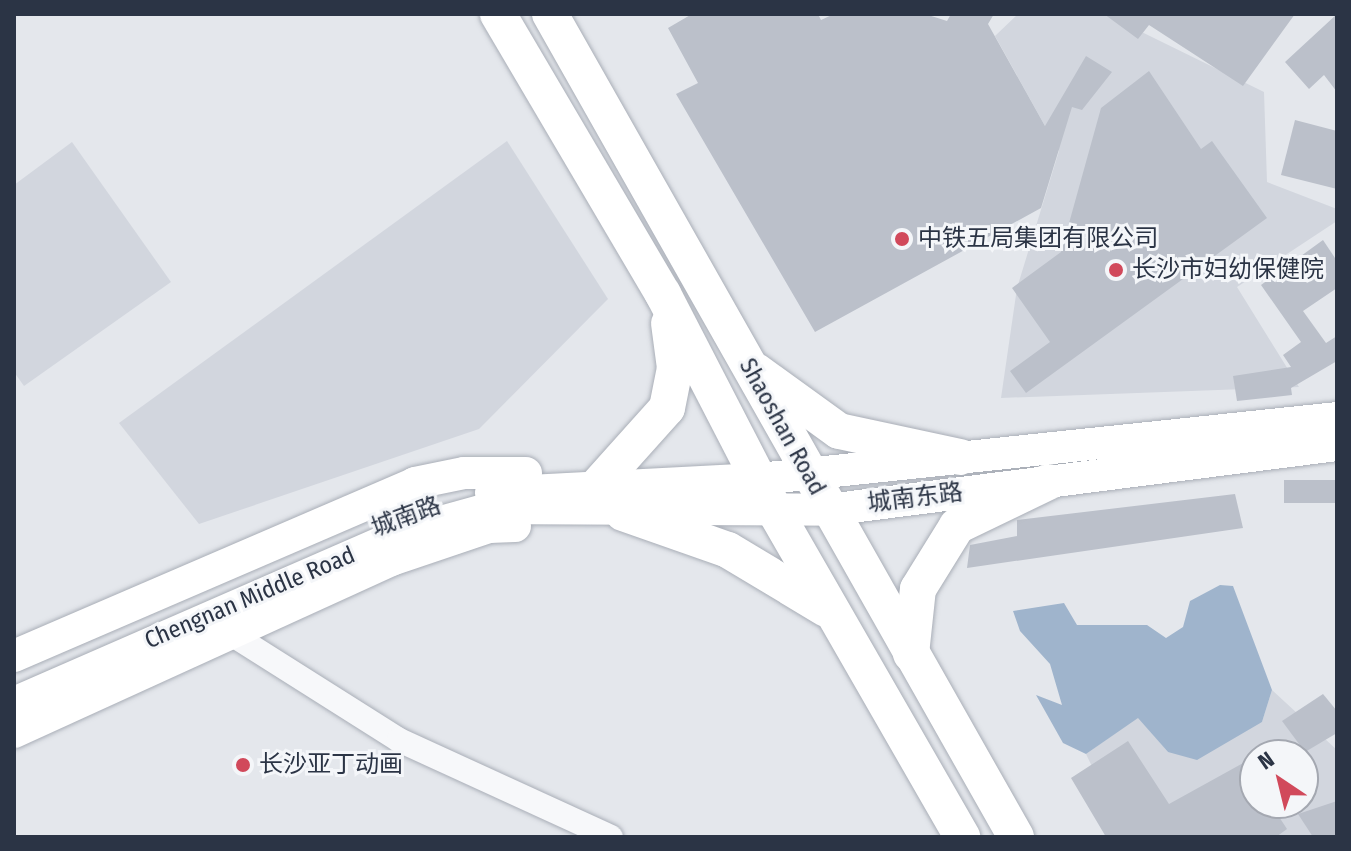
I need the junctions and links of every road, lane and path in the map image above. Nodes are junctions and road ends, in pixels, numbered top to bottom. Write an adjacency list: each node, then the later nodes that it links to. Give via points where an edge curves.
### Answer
1 (498, 14): 3 (main road, Shaoshan Road)
2 (550, 14): 4 (main road, Shaoshan Road)
3 (663, 294): 9 (main road, Shaoshan Road); 11 (main road, via 674,345 667,408)
4 (746, 364): 7 (main road, via 839,431); 8 (main road, Shaoshan Road)
5 (1337, 418): 7 (main road, 城南东路)
6 (1337, 445): 10 (main road, 城南东路)
7 (960, 457): 8 (main road, 城南东路)
8 (807, 473): 9 (main road, 城南东路); 13 (main road, Shaoshan Road)
9 (759, 479): 11 (main road, 城南东路); 14 (main road, Shaoshan Road)
10 (1048, 482): 13 (main road, 城南东路); 17 (main road, via 957,526 918,589)
11 (602, 499): 12 (main road, 城南东路); 14 (main road, 城南东路); 15 (main road, via 740,556); 16 (main road, via 425,547); 18 (main road, via 514,471 415,483)
12 (492, 500): 19 (main road, 城南路, via 345,539); 20 (main road, Chengnan Middle Road, via 405,532)
13 (828, 510): 14 (main road, 城南东路); 17 (main road, Shaoshan Road)
14 (776, 513): 15 (main road, Shaoshan Road)
15 (838, 621): 23 (main road, Shaoshan Road)
16 (233, 635): 21 (main road); 22 (street, via 399,740)
17 (911, 654): 24 (main road, Shaoshan Road)
18 (14, 656)
19 (14, 685)
20 (14, 703)
21 (14, 732)
22 (611, 837)
23 (962, 837)
24 (1016, 837)

